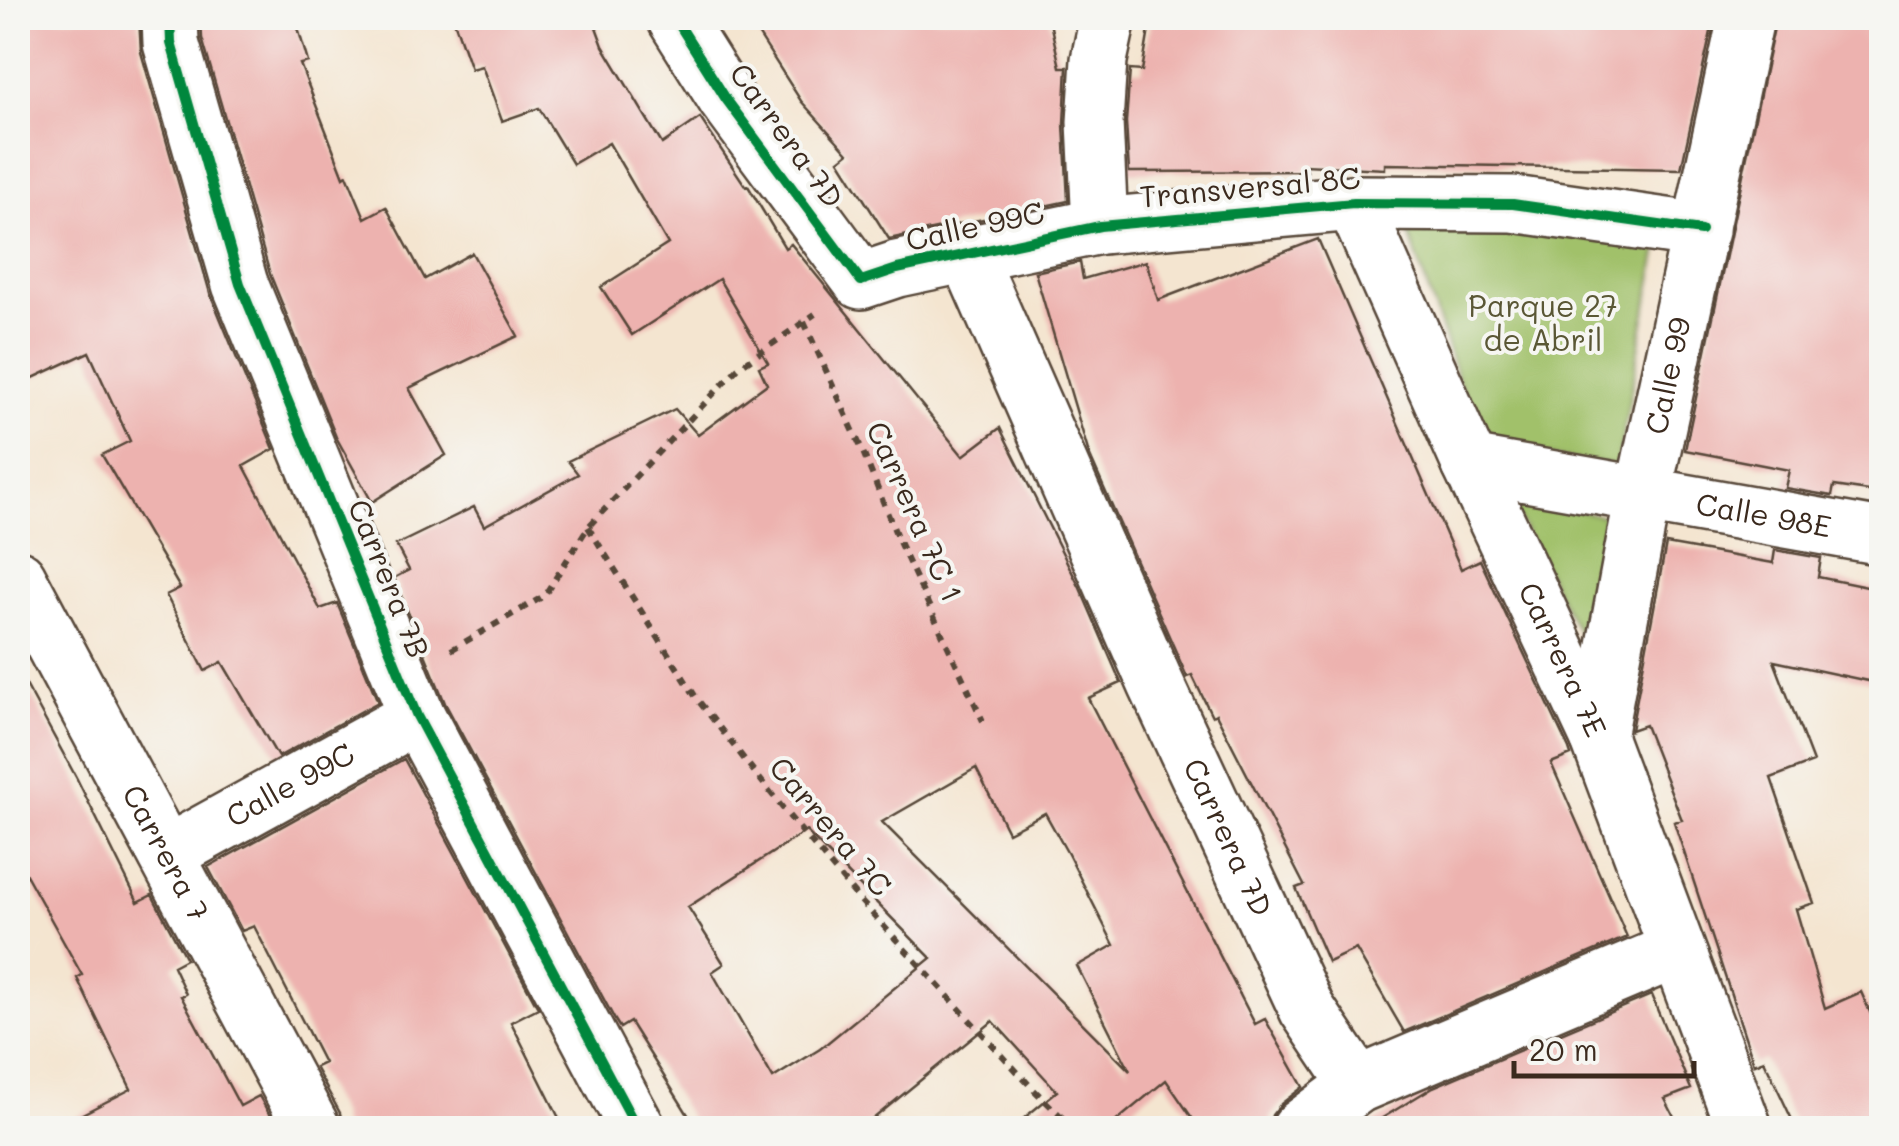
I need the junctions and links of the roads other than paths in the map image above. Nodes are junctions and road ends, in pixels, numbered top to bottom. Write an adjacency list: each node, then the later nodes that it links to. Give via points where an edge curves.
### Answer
1 (170, 18): 14 (street, Carrera 7B, via 240,284)
2 (675, 18): 9 (street, Carrera 7D, via 726,99)
3 (1108, 18): 6 (street, via 1095,122)
4 (1746, 18): 7 (street, Calle 99)
5 (1354, 202): 6 (street, Transversal 8C); 7 (street, Transversal 8C, via 1514,204); 10 (street, Carrera 7E)
6 (1100, 226): 8 (street, Calle 99C)
7 (1702, 231): 11 (street, Calle 99)
8 (967, 253): 9 (street, Calle 99C); 18 (street, Carrera 7D, via 1290,973)
9 (861, 281)
10 (1470, 464): 11 (street, Calle 98E); 15 (street, Carrera 7E)
11 (1643, 495): 12 (street, Calle 98E); 15 (street, Calle 99)
12 (1882, 537)
13 (18, 578): 16 (street, Carrera 7)
14 (409, 697): 16 (street, Calle 99C); 20 (street, Carrera 7B)
15 (1598, 737): 17 (street, Carrera 7E)
16 (166, 854): 19 (street, Carrera 7)
17 (1677, 950): 18 (street); 22 (street, Carrera 7E)
18 (1358, 1085): 21 (street)
19 (312, 1128)
20 (637, 1128)
21 (1300, 1128)
22 (1744, 1128)

